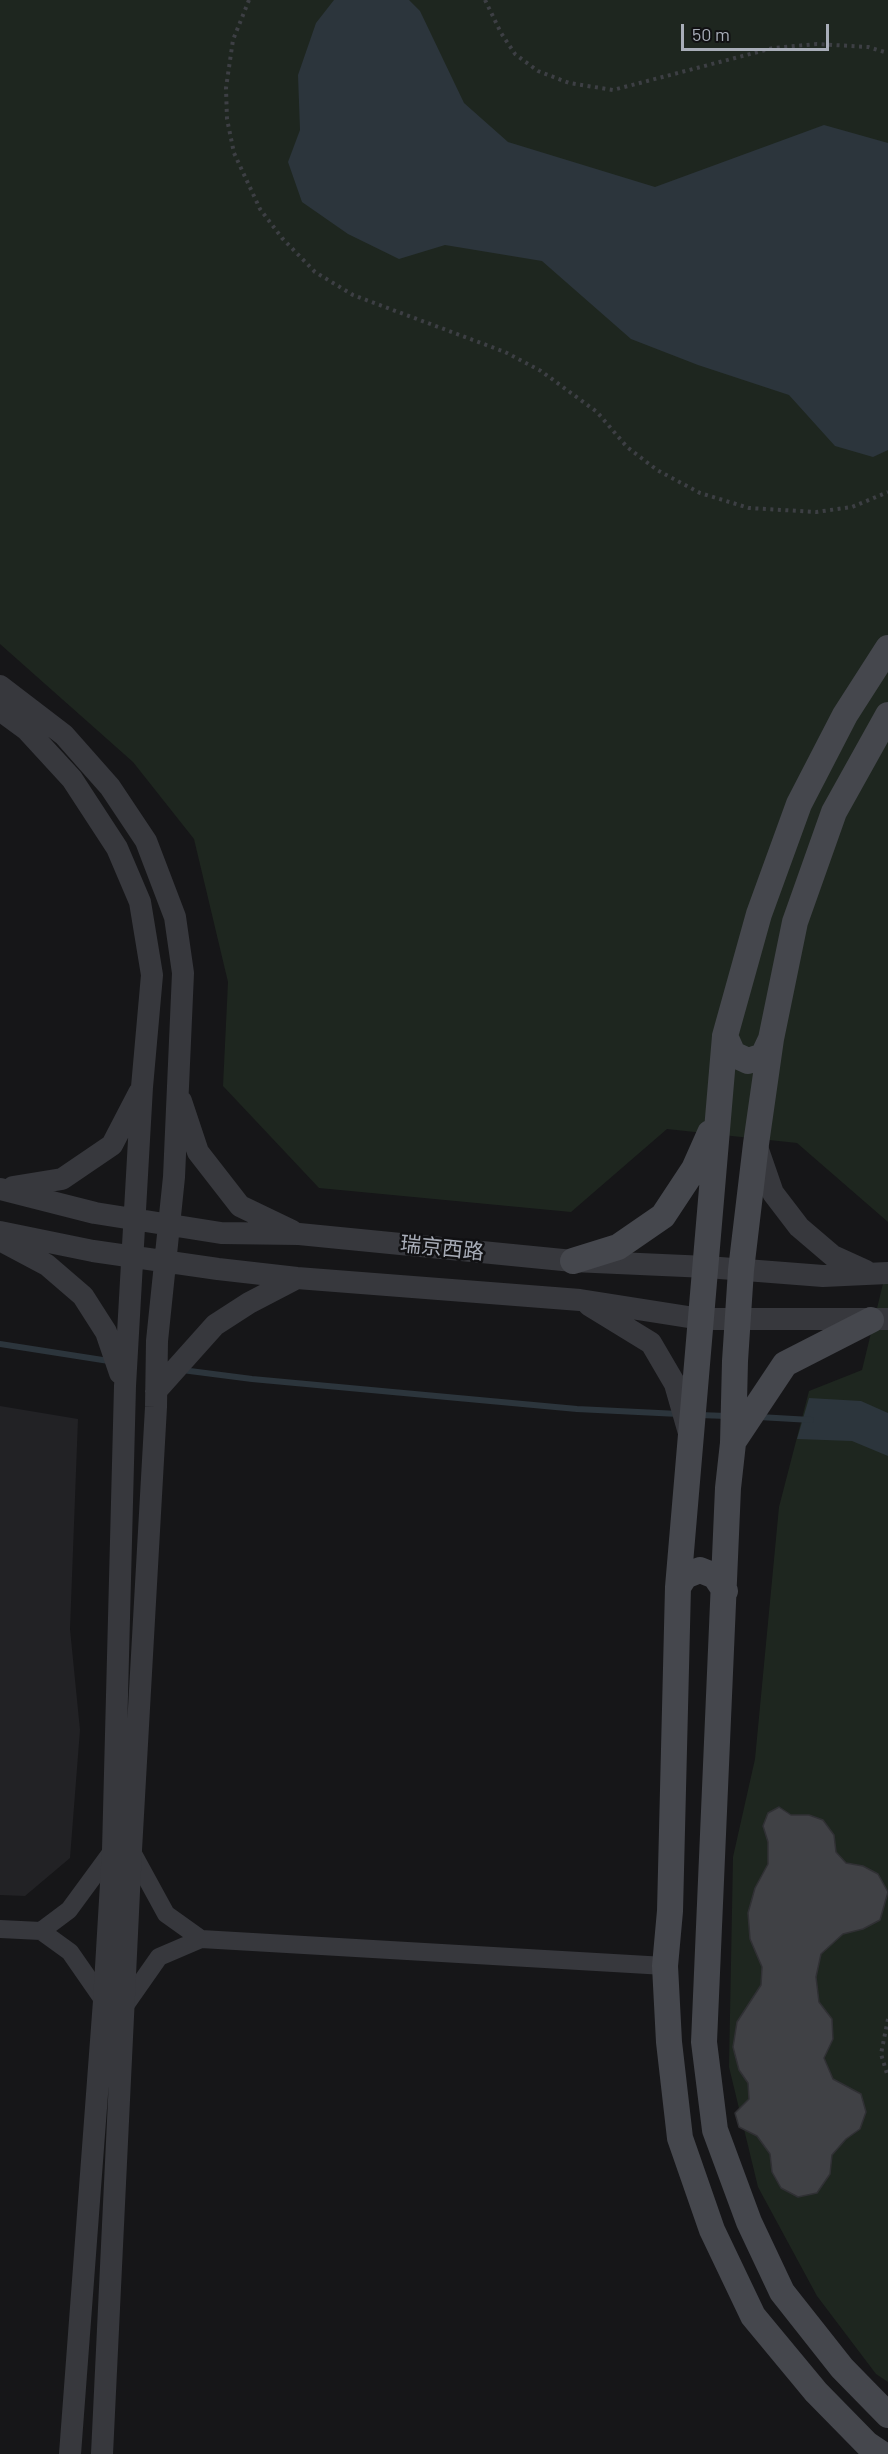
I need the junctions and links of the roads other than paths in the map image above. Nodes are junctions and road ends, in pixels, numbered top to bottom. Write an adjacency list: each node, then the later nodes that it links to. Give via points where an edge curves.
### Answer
1 (888, 648): 5 (main road, via 845,715 799,804 759,914)
2 (0, 686): 8 (street, via 64,735 110,787 146,841 175,917 183,973)
3 (0, 710): 7 (street, via 27,730 72,779 117,848 140,902 152,975)
4 (888, 716): 6 (main road, via 834,812 795,922)
5 (725, 1036): 6 (main road, via 733,1054 748,1061 762,1056); 9 (main road)
6 (771, 1039): 10 (main road)
7 (142, 1087): 11 (street, via 112,1145 62,1179); 12 (street)
8 (176, 1087): 13 (street); 15 (street, via 198,1152 240,1206)
9 (717, 1116): 19 (main road, via 694,1169 663,1216 618,1247); 20 (main road)
10 (756, 1144): 21 (main road); 22 (street, via 773,1193 799,1227 832,1256)
11 (0, 1189): 12 (street, 瑞京西路)
12 (135, 1219): 13 (street, 瑞京西路); 17 (street)
13 (169, 1224): 15 (street, 瑞京西路, via 222,1233); 18 (street)
14 (0, 1232): 17 (street, 瑞京西路)
15 (299, 1234): 19 (street, 瑞京西路)
16 (0, 1240): 28 (street, via 47,1265 83,1296)
17 (133, 1257): 18 (street, 瑞京西路); 28 (street)
18 (165, 1261): 23 (street, 瑞京西路); 29 (street)
19 (573, 1261): 20 (street, 瑞京西路)
20 (707, 1266): 21 (street, 瑞京西路); 25 (main road)
21 (741, 1270): 22 (street, 瑞京西路, via 823,1276); 26 (main road)
22 (880, 1273)
23 (297, 1278): 24 (street, 瑞京西路); 29 (street, via 215,1325)
24 (580, 1300): 25 (street, 瑞京西路); 30 (street, via 651,1343 675,1384)
25 (701, 1319): 26 (street, 瑞京西路); 30 (main road)
26 (738, 1319): 27 (street, 瑞京西路); 31 (main road)
27 (879, 1320): 31 (main road, via 785,1364)
28 (116, 1334): 34 (street, via 125,1392)
29 (156, 1399): 34 (street)
30 (690, 1439): 32 (main road)
31 (733, 1443): 33 (main road)
32 (678, 1587): 33 (main road, via 685,1576 700,1570 715,1576); 38 (main road, via 670,1911)
33 (725, 1591): 40 (main road, via 704,2042 715,2130 749,2222 782,2292 842,2368)
34 (122, 1850): 36 (street, via 69,1910); 37 (street, via 166,1914); 39 (street)
35 (0, 1929): 36 (street)
36 (41, 1931): 39 (street, via 70,1952)
37 (201, 1939): 38 (street); 39 (street, via 159,1957)
38 (665, 1966): 41 (main road, via 680,2138 712,2230 753,2316 816,2392)
39 (114, 2004): 42 (street); 43 (street)
40 (888, 2415)
41 (875, 2451)
42 (70, 2454)
43 (102, 2454)

